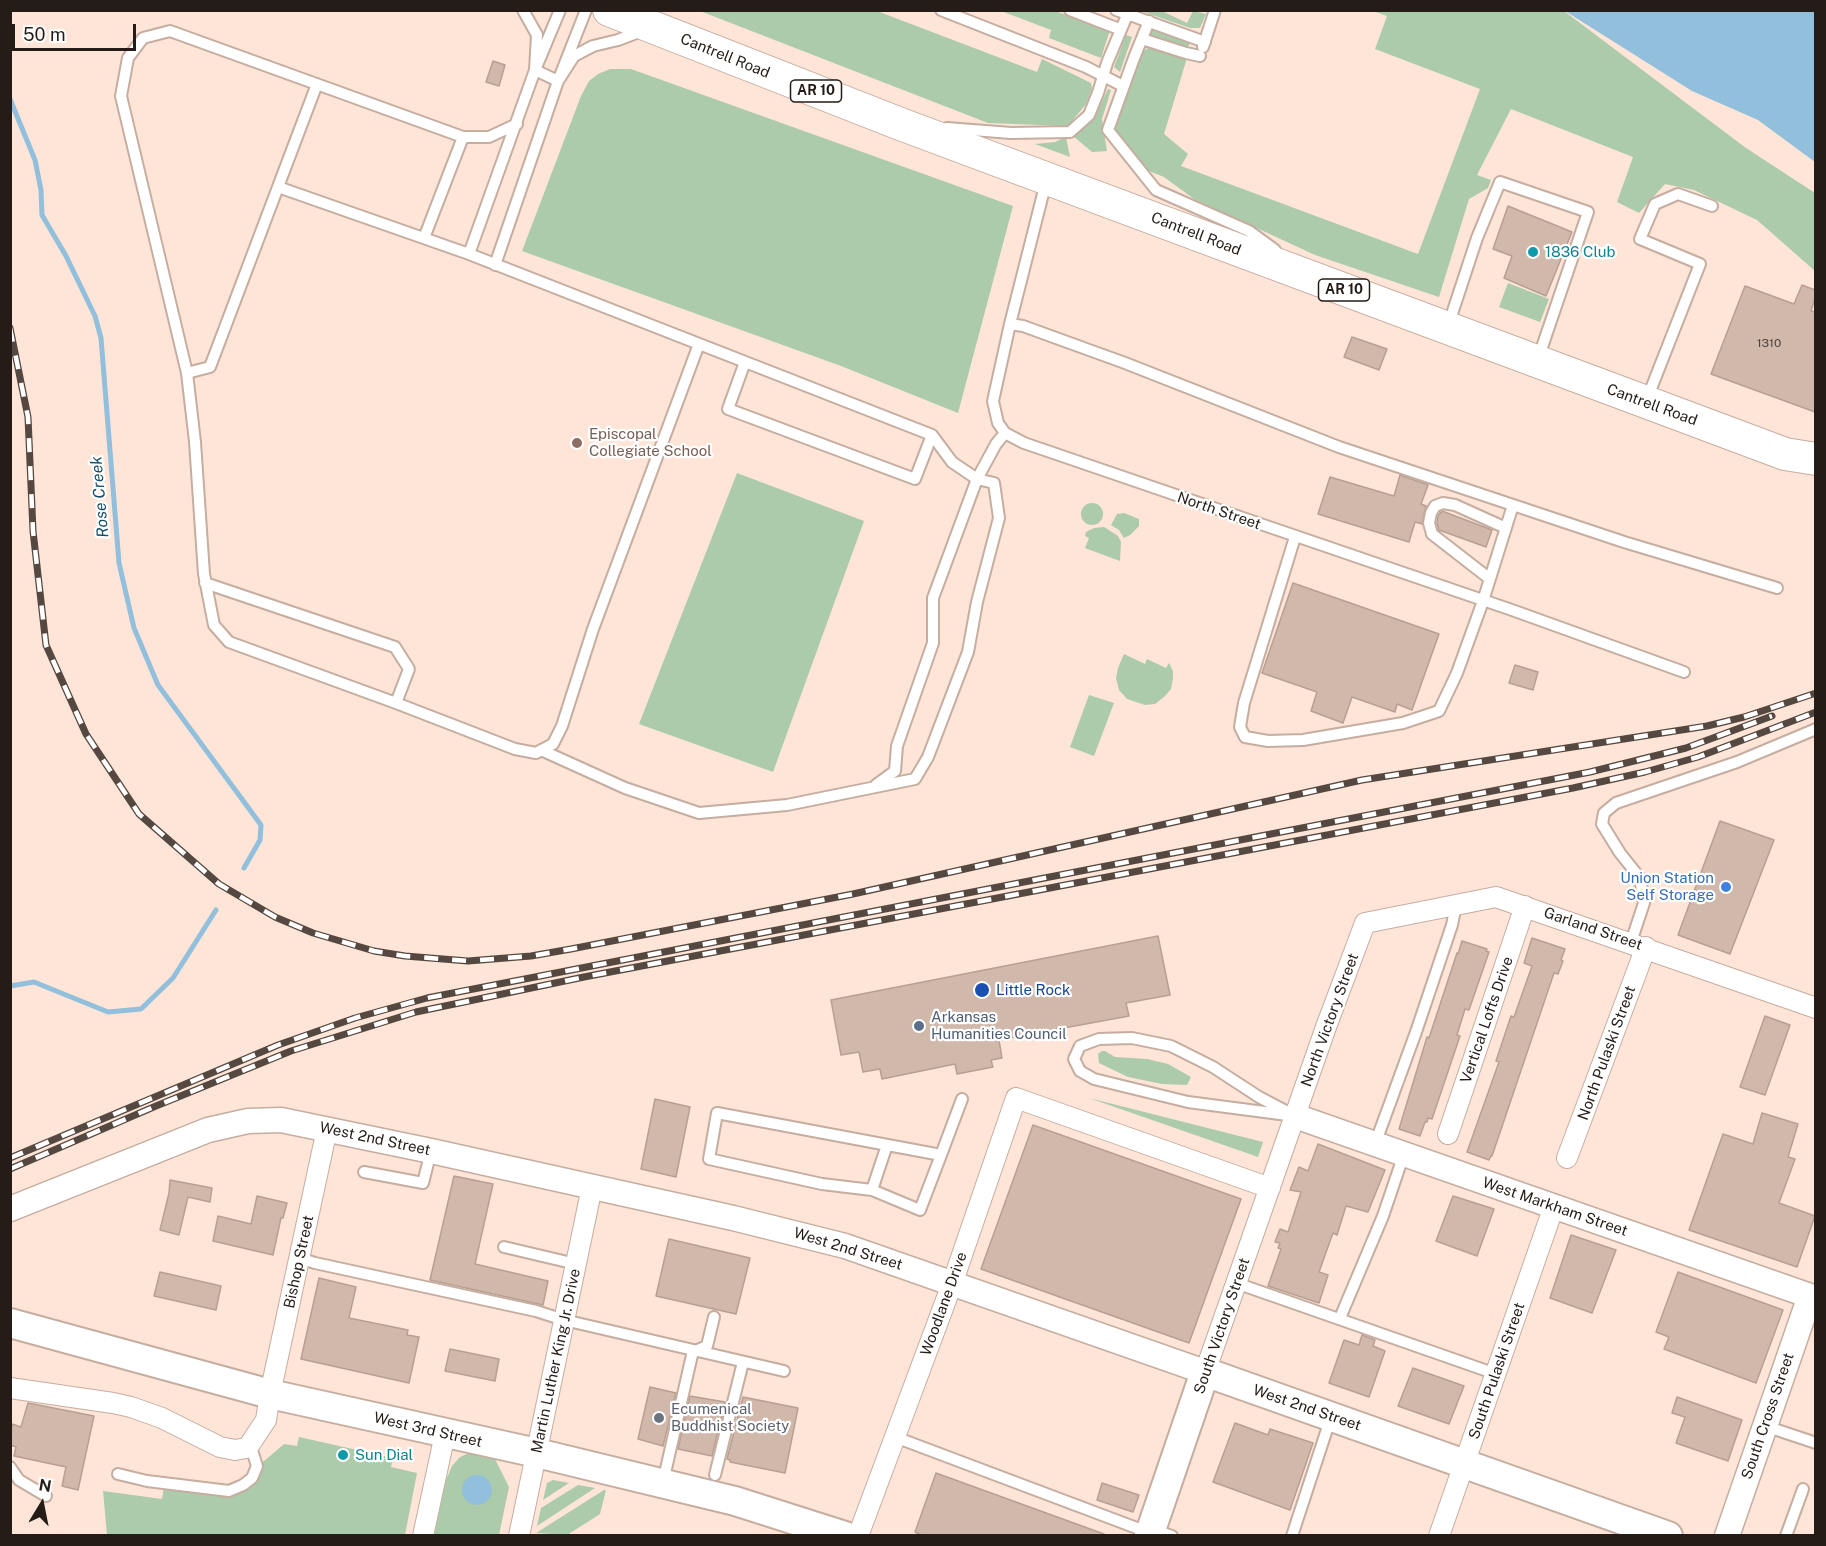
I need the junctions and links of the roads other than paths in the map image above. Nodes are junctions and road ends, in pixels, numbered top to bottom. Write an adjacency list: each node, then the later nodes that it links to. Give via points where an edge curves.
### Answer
1 (523, 10): 15 (lane, via 537,35)
2 (560, 10): 15 (lane)
3 (586, 10): 17 (lane)
4 (609, 10): 10 (main road, Cantrell Road / AR 10)
5 (941, 10): 16 (lane)
6 (1070, 10): 12 (lane)
7 (1116, 10): 9 (lane)
8 (1215, 10): 14 (lane)
9 (1128, 13): 11 (lane); 12 (lane)
10 (649, 19): 17 (lane, via 618,40 574,56); 21 (main road, Cantrell Road / AR 10)
11 (1149, 21): 13 (lane); 14 (lane)
12 (1119, 29): 16 (lane)
13 (1142, 39): 14 (lane, via 1186,53); 19 (lane)
14 (1202, 49)
15 (535, 70): 17 (lane); 20 (lane)
16 (1103, 77): 19 (lane); 21 (lane, via 1089,115 1070,132 1011,133)
17 (558, 81): 28 (lane)
18 (317, 84): 22 (lane); 24 (lane); 35 (lane, via 170,31 143,38 128,58 121,96)
19 (1123, 86): 29 (lane, via 1108,130 1156,190 1249,231)
20 (517, 124): 22 (lane, via 489,137); 27 (lane)
21 (903, 125): 23 (main road, Cantrell Road / AR 10)
22 (464, 137): 26 (lane)
23 (1047, 178): 29 (main road, Cantrell Road / AR 10); 30 (lane)
24 (278, 187): 26 (lane); 35 (lane, via 210,367)
25 (1712, 206): 36 (lane, via 1678,194 1670,197 1655,204 1640,239 1700,264)
26 (424, 238): 27 (lane)
27 (469, 254): 28 (lane)
28 (495, 265): 32 (lane)
29 (1313, 278): 31 (main road, Cantrell Road / AR 10)
30 (1010, 324): 37 (lane, via 993,401 998,423); 42 (lane, via 1125,363 1339,447)
31 (1447, 328): 34 (main road, Cantrell Road / AR 10); 34 (lane, via 1500,182 1588,212)
32 (699, 344): 33 (lane); 52 (lane, via 597,618 562,726 553,744)
33 (745, 362): 38 (lane); 38 (lane, via 728,409 915,479)
34 (1537, 362): 36 (main road, Cantrell Road / AR 10)
35 (187, 373): 46 (lane)
36 (1646, 402): 39 (main road, Cantrell Road / AR 10)
37 (1005, 433): 40 (lane); 44 (lane, North Street)
38 (932, 435): 40 (lane, via 952,462)
39 (1800, 457): 41 (main road, AR 10)
40 (976, 480): 53 (lane, via 933,598 933,643 897,746 895,771); 53 (lane, via 994,483 999,518 968,652 928,757 915,779)
41 (1815, 480)
42 (1514, 505): 43 (lane); 47 (lane)
43 (1506, 528): 45 (lane); 45 (lane, via 1455,505 1443,503 1431,513 1432,534)
44 (1295, 537): 48 (lane, North Street); 48 (lane, via 1244,703 1240,727 1245,737 1303,740 1403,723 1438,711)
45 (1490, 579): 48 (lane)
46 (205, 583): 50 (lane, via 214,625 229,642); 50 (lane, via 395,647 409,669)
47 (1777, 588)
48 (1483, 601): 49 (lane, North Street)
49 (1684, 672)
50 (396, 703): 52 (lane, via 514,749 536,753)
51 (1815, 729): 57 (lane, via 1737,762 1616,803 1604,813 1602,824 1641,878 1644,903)
52 (541, 750): 53 (lane, via 625,788 699,813 787,805)
53 (874, 786)
54 (1456, 905): 55 (street, Garland Street, via 1496,897); 56 (street, Garland Street); 63 (lane)
55 (1525, 906): 57 (street, Garland Street); 62 (street, Vertical Lofts Drive)
56 (1365, 923): 60 (street, North Victory Street)
57 (1639, 945): 58 (street, Garland Street); 68 (street, North Pulaski Street)
58 (1815, 1008)
59 (962, 1099): 67 (lane)
60 (1295, 1116): 60 (lane, via 1171,1046 1132,1038 1099,1039 1080,1046 1074,1059 1080,1071 1094,1079 1188,1102); 63 (street, West Markham Street); 71 (street, South Victory Street)
61 (327, 1129): 65 (street, West 2nd Street); 74 (street, West 2nd Street, via 281,1120 228,1125 180,1140); 76 (street, Bishop Street)
62 (1448, 1134)
63 (1375, 1144): 66 (street, West Markham Street)
64 (887, 1145): 67 (lane); 72 (lane); 72 (lane, via 717,1113 709,1159 822,1184)
65 (431, 1151): 69 (lane, via 423,1183); 70 (street, West 2nd Street)
66 (1404, 1154): 73 (street, West Markham Street); 82 (lane)
67 (941, 1155): 72 (lane, via 920,1210)
68 (1568, 1158)
69 (364, 1172)
70 (592, 1187): 77 (street, Martin Luther King Jr. Drive); 79 (street, West 2nd Street, via 815,1238)
71 (1270, 1188): 78 (street, South Victory Street); 79 (street, Woodlane Drive, via 1016,1098)
72 (872, 1190)
73 (1554, 1206): 80 (street, West Markham Street); 89 (street, South Pulaski Street)
74 (10, 1209)
75 (504, 1246): 77 (lane)
76 (299, 1258): 83 (lane); 91 (street, Bishop Street)
77 (576, 1264): 83 (street, Martin Luther King Jr. Drive)
78 (1236, 1283): 82 (lane); 88 (street, South Victory Street)
79 (952, 1284): 88 (street, West 2nd Street); 95 (street, Woodlane Drive)
80 (1814, 1292): 93 (street, South Cross Street)
81 (714, 1317): 85 (lane, via 707,1346)
82 (1340, 1318): 89 (lane)
83 (564, 1320): 85 (lane); 98 (street, Martin Luther King Jr. Drive)
84 (10, 1323): 91 (main road, West 3rd Street)
85 (695, 1351): 86 (lane); 103 (lane)
86 (743, 1362): 87 (lane); 102 (lane)
87 (784, 1371)
88 (1205, 1372): 92 (main road, West 2nd Street); 106 (main road, South Victory Street)
89 (1496, 1374): 99 (street, South Pulaski Street)
90 (12, 1392): 97 (street, via 113,1403 162,1418 220,1447 235,1450)
91 (270, 1394): 94 (main road, West 3rd Street); 97 (street, Bishop Street, via 266,1420)
92 (1331, 1417): 99 (main road, West 2nd Street); 111 (lane)
93 (1765, 1426): 96 (lane); 114 (street, South Cross Street)
94 (445, 1434): 98 (main road, West 3rd Street); 107 (street)
95 (895, 1437): 106 (lane); 110 (street, Woodlane Drive)
96 (1815, 1443)
97 (250, 1444): 101 (lane, via 256,1466 252,1478 229,1491)
98 (537, 1453): 103 (main road, West 3rd Street); 108 (street, Martin Luther King Jr. Drive)
99 (1464, 1464): 112 (street, South Pulaski Street); 113 (main road, West 2nd Street)
100 (10, 1467): 105 (lane, via 19,1480)
101 (117, 1474)
102 (716, 1475)
103 (663, 1482): 109 (main road, West 3rd Street)
104 (1803, 1489): 115 (lane)
105 (46, 1496)
106 (1156, 1533)
107 (423, 1536)
108 (519, 1536)
109 (845, 1536)
110 (858, 1536)
111 (1292, 1536)
112 (1439, 1536)
113 (1668, 1536)
114 (1727, 1536)
115 (1786, 1536)

